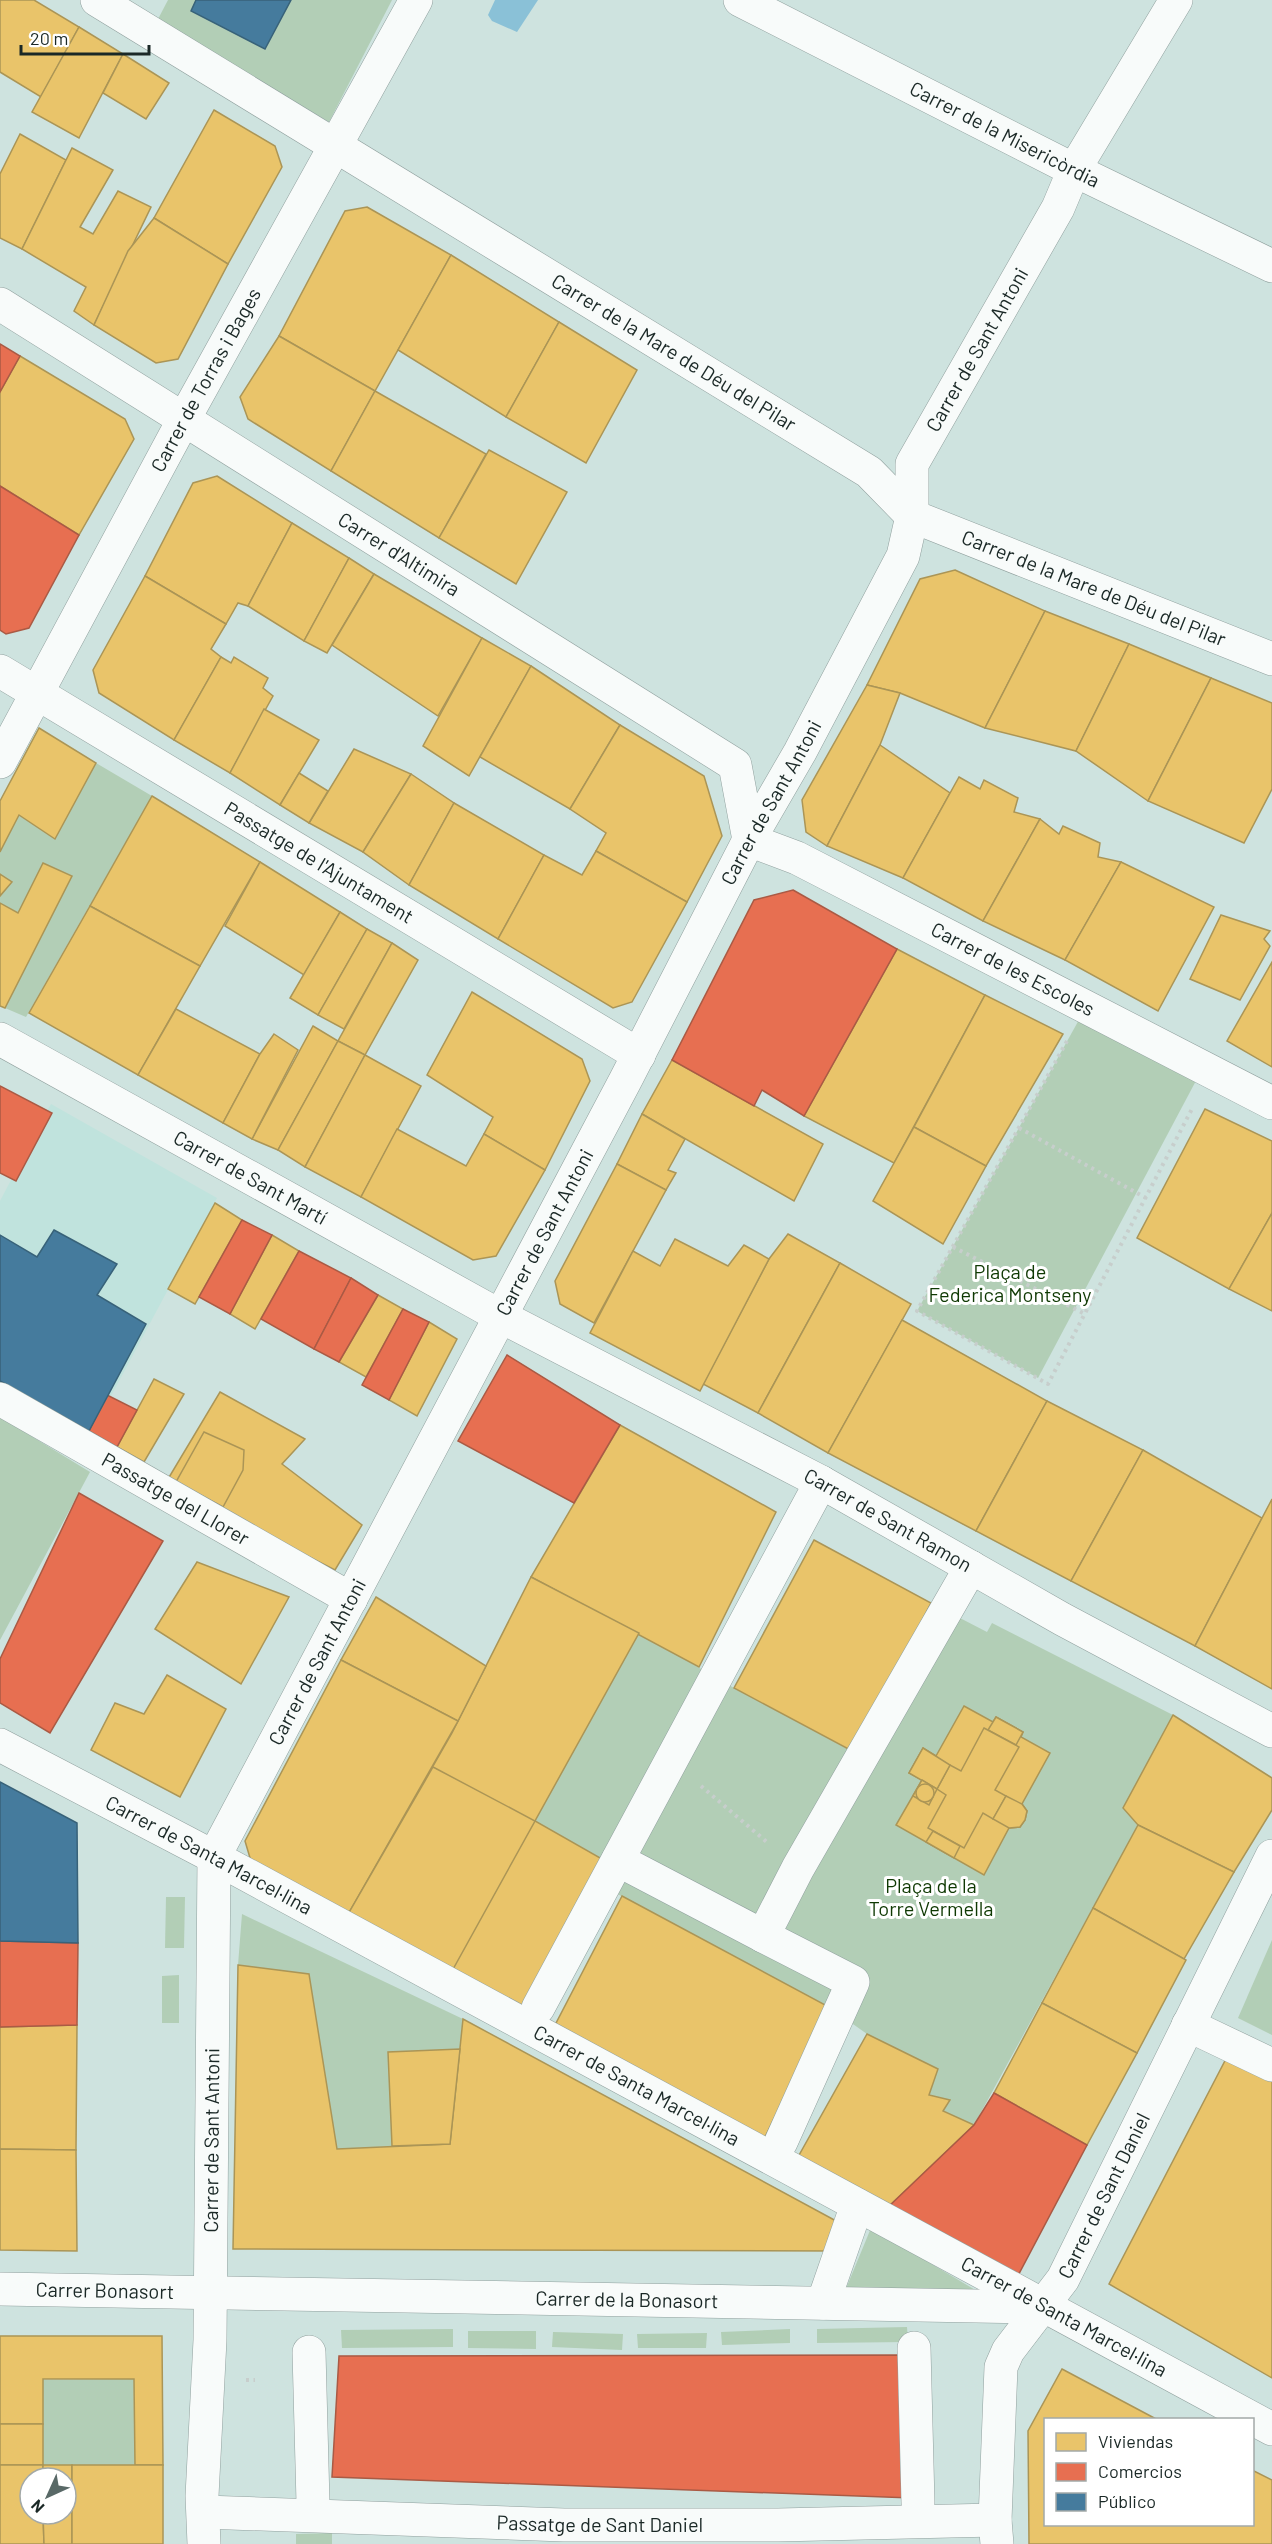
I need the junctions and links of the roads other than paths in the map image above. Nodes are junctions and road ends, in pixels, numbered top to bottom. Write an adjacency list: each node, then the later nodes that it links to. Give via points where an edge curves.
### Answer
1 (97, 0): 5 (street, Carrer de la Mare de Déu del Pilar)
2 (417, 0): 5 (street, Carrer de Torras i Bages)
3 (740, 0): 6 (street, Carrer de la Misericòrdia)
4 (1176, 0): 6 (street, Carrer de Sant Antoni)
5 (337, 146): 9 (street, Carrer de Torras i Bages); 10 (street, Carrer de la Mare de Déu del Pilar, via 869,472)
6 (1074, 170): 7 (street, Carrer de la Misericòrdia); 10 (street, Carrer de Sant Antoni, via 1058,208 912,464)
7 (1272, 266)
8 (0, 304): 9 (street, Carrer d'Altimira)
9 (184, 419): 13 (street, Carrer de Torras i Bages); 15 (street, Carrer d'Altimira, via 735,765)
10 (912, 516): 11 (street, Carrer de la Mare de Déu del Pilar); 15 (street, Carrer de Sant Antoni, via 903,556)
11 (1272, 659)
12 (0, 671): 13 (street, Passatge de l'Ajuntament)
13 (37, 693): 14 (street, Carrer de Torras i Bages); 17 (street, Passatge de l'Ajuntament)
14 (0, 762)
15 (749, 840): 17 (street, Carrer de Sant Antoni); 18 (street, Carrer de les Escoles, via 797,858)
16 (0, 1039): 19 (street, Carrer de Sant Martí)
17 (639, 1055): 19 (street, Carrer de Sant Antoni)
18 (1272, 1103)
19 (500, 1316): 21 (street, Carrer de Sant Ramon); 23 (street, Carrer de Sant Antoni)
20 (0, 1399): 23 (street, Passatge del Llorer)
21 (821, 1482): 22 (street, Carrer de Sant Ramon); 28 (street)
22 (971, 1567): 24 (street, Carrer de Sant Ramon); 29 (street)
23 (351, 1599): 27 (street, Carrer de Sant Antoni)
24 (1272, 1731)
25 (0, 1745): 27 (street, Carrer de Santa Marcel·lina)
26 (1272, 1856): 31 (street, Carrer de Sant Daniel)
27 (214, 1857): 34 (street, Carrer de Santa Marcel·lina); 36 (street, Carrer de Sant Antoni)
28 (618, 1860): 29 (street); 30 (street)
29 (763, 1936): 33 (street, via 853,1982)
30 (538, 2008)
31 (1188, 2025): 32 (street); 38 (street, Carrer de Sant Daniel, via 1063,2279)
32 (1272, 2065)
33 (781, 2142)
34 (857, 2205): 37 (street); 38 (street, Carrer de Santa Marcel·lina)
35 (0, 2289): 36 (street, Carrer Bonasort)
36 (210, 2293): 37 (street, Carrer de la Bonasort); 46 (street, Carrer de Sant Antoni)
37 (823, 2303): 38 (street, Carrer de la Bonasort)
38 (1044, 2307): 41 (street, Carrer de Santa Marcel·lina); 47 (street, Carrer de Sant Daniel, via 1008,2352 1001,2367)
39 (914, 2348): 44 (street)
40 (309, 2352): 45 (street)
41 (1251, 2418)
42 (1254, 2419): 43 (street, Carrer de Santa Marcel·lina)
43 (1272, 2429)
44 (918, 2503)
45 (313, 2504)
46 (204, 2512): 48 (street, Passatge de Sant Daniel); 50 (street, Carrer de Sant Antoni)
47 (996, 2532): 49 (street, Passatge de Sant Daniel)
48 (565, 2534): 49 (street, Passatge de Sant Daniel)
49 (779, 2534)
50 (204, 2544)

